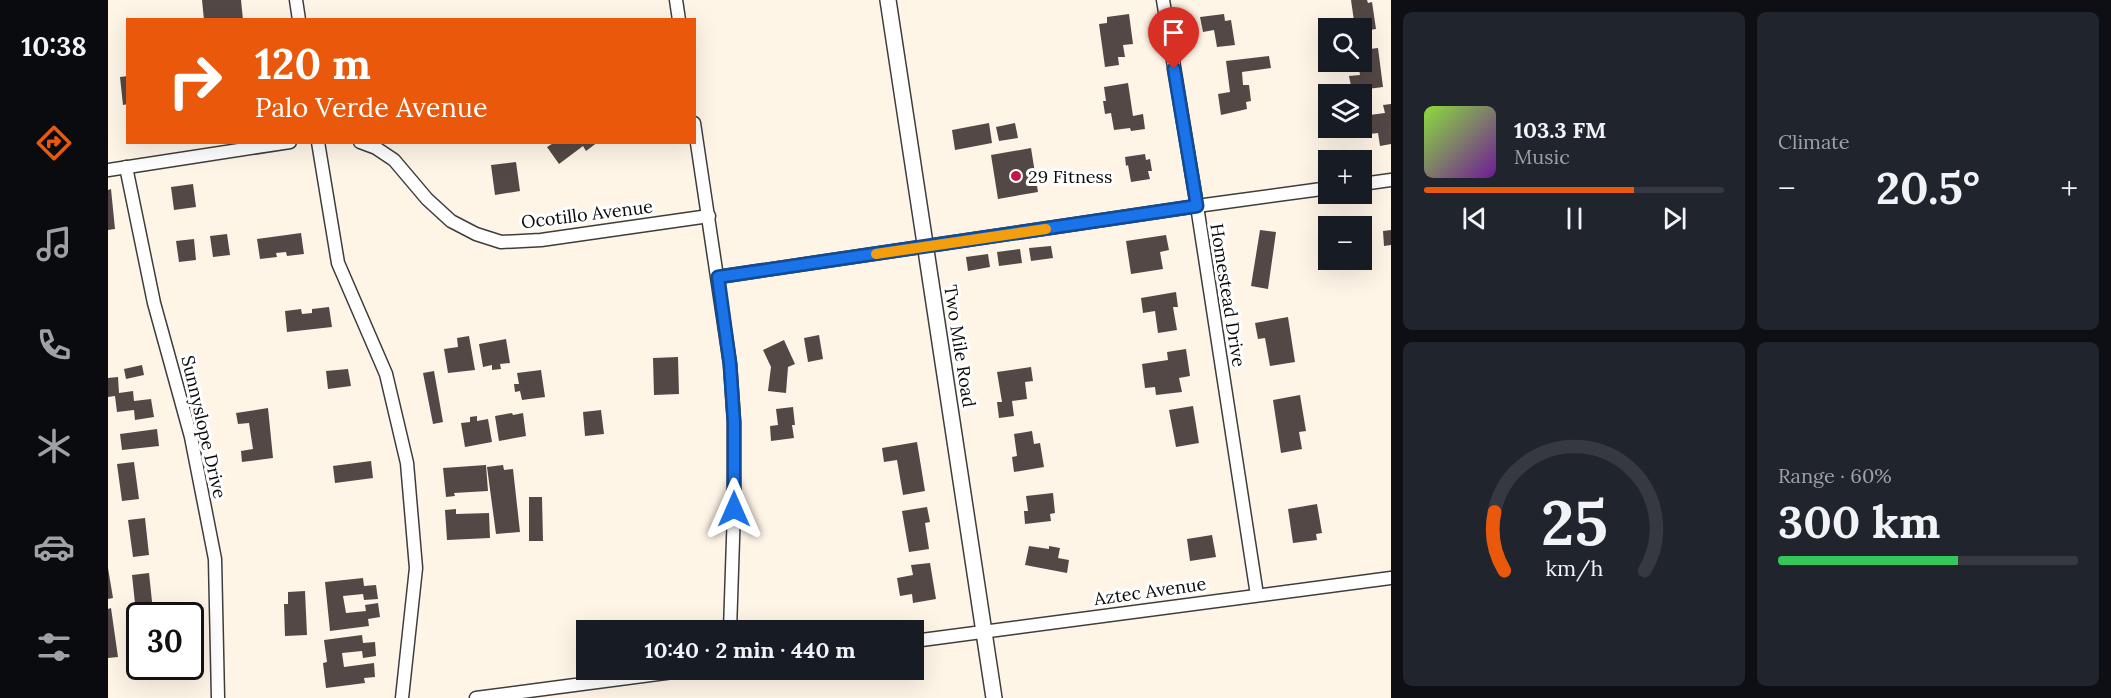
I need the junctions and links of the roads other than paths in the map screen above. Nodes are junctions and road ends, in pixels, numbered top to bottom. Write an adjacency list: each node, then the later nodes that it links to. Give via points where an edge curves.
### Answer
1 (296, 0): 5 (street)
2 (676, 0): 6 (street)
3 (888, 0): 18 (street, Two Mile Road)
4 (1162, 0): 16 (street, Homestead Drive)
5 (299, 18)
6 (679, 18)
7 (696, 135): 17 (street)
8 (277, 144): 11 (street)
9 (318, 144): 27 (street, via 338,263 386,374 407,463 416,568)
10 (365, 144): 17 (street, Ocotillo Avenue, via 394,160 451,221 501,242)
11 (126, 167): 12 (street); 26 (street, Sunnyslope Drive, via 154,303 191,436 215,559)
12 (108, 170)
13 (1391, 180): 14 (street)
14 (1372, 183)
15 (1318, 190): 16 (street)
16 (1197, 206): 18 (street); 21 (street, Homestead Drive)
17 (709, 216): 19 (street)
18 (925, 247): 19 (street); 23 (street, Two Mile Road)
19 (718, 277): 22 (street, via 734,422)
20 (1391, 578): 21 (street, Aztec Avenue)
21 (1257, 595): 23 (street, Aztec Avenue)
22 (730, 620)
23 (984, 631): 24 (street, Aztec Avenue); 29 (street, Two Mile Road)
24 (924, 639)
25 (613, 680): 28 (street)
26 (218, 698)
27 (402, 698)
28 (476, 698)
29 (994, 698)

